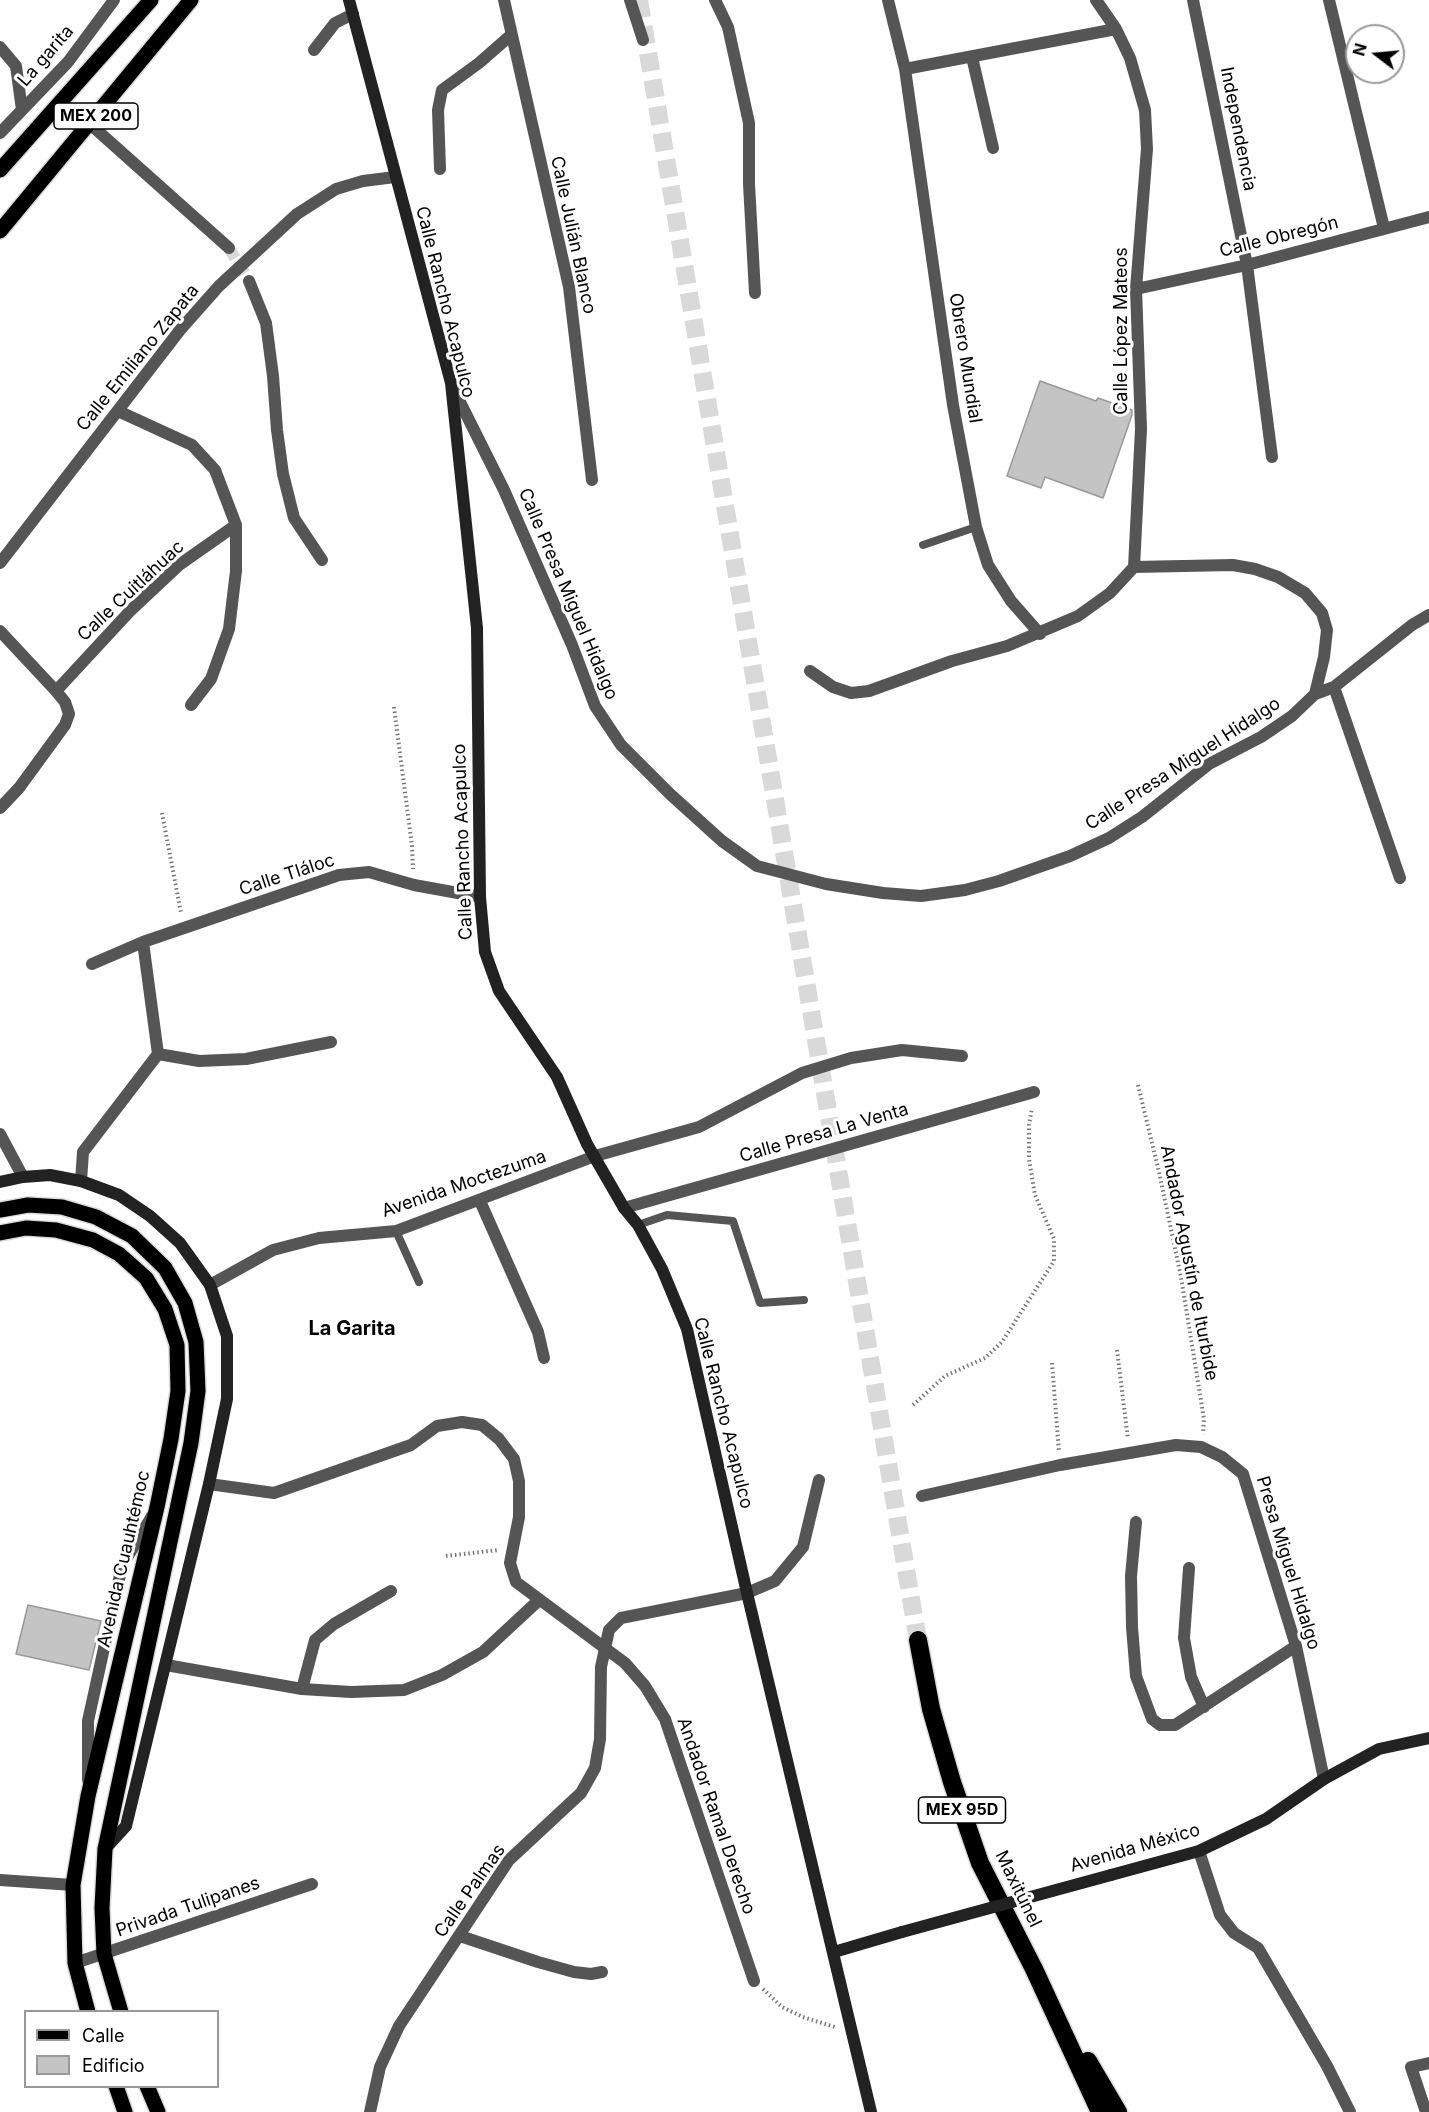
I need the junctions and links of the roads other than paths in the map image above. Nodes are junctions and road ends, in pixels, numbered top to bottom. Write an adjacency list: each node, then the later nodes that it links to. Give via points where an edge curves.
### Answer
1 (114, 0): 20 (street, La garita, via 68,62)
2 (151, 0): 25 (main road, MEX 200)
3 (191, 0): 21 (main road, MEX 200)
4 (349, 0): 12 (main road, Calle Rancho Acapulco)
5 (504, 0): 14 (street, Calle Julián Blanco)
6 (630, 0): 15 (street)
7 (715, 0): 34 (street, via 728,27 750,123)
8 (888, 0): 19 (street, Obrero Mundial)
9 (1096, 0): 13 (street, Calle López Mateos)
10 (1193, 0): 31 (street, Independencia)
11 (1329, 0): 28 (street)
12 (352, 14): 17 (street, via 335,23); 26 (main road, Calle Rancho Acapulco)
13 (1116, 29): 18 (street); 33 (street, Calle López Mateos, via 1130,58 1145,110 1147,149)
14 (511, 35): 24 (street, via 442,90 438,110); 38 (street, Calle Julián Blanco, via 568,287)
15 (643, 40)
16 (0, 47): 20 (street, via 16,66)
17 (314, 50)
18 (972, 57): 19 (street); 23 (street)
19 (905, 69): 40 (street, Obrero Mundial, via 953,405)
20 (22, 111): 22 (street, La garita)
21 (90, 124): 29 (main road, MEX 200); 30 (street)
22 (0, 133)
23 (993, 148)
24 (440, 169)
25 (0, 170)
26 (394, 177): 35 (main road, Calle Rancho Acapulco); 36 (street, Calle Emiliano Zapata, via 336,189 297,214 219,286)
27 (1429, 217): 28 (street, Calle Obregón)
28 (1384, 228): 31 (street, Calle Obregón)
29 (0, 231)
30 (229, 248)
31 (1247, 266): 33 (street, Calle Obregón); 37 (street, Independencia)
32 (249, 281): 42 (street, via 266,323 283,474 294,518)
33 (1136, 289): 44 (street, Calle López Mateos, via 1141,429)
34 (755, 293)
35 (451, 383): 51 (street, Calle Presa Miguel Hidalgo, via 504,490 595,706 621,745 670,794 722,841 757,866 826,884 921,896 999,881 1109,838 1209,764 1284,721); 55 (main road, Calle Rancho Acapulco, via 477,628)
36 (118, 411): 39 (street, via 192,445 215,470); 43 (street, Calle Emiliano Zapata)
37 (1272, 457)
38 (592, 480)
39 (236, 525): 50 (street, Calle Cuitláhuac, via 179,565); 52 (street, via 230,629 211,680)
40 (976, 527): 41 (lane); 47 (street, Obrero Mundial, via 988,565 1011,601)
41 (923, 545)
42 (322, 560)
43 (0, 563)
44 (1134, 567): 47 (street, via 1110,593 1078,616); 51 (street, via 1255,568 1305,593 1322,613 1327,630)
45 (1429, 615): 49 (street)
46 (0, 631): 50 (street)
47 (1040, 634): 48 (street, via 869,691 850,693)
48 (810, 671)
49 (1334, 687): 51 (street); 54 (street)
50 (56, 691): 53 (street, via 69,714 65,726)
51 (1315, 694)
52 (190, 705)
53 (0, 808)
54 (1400, 878)
55 (480, 897): 56 (street, Calle Tláloc, via 369,872 339,875); 63 (main road, Calle Rancho Acapulco, via 485,952 499,991 557,1077)
56 (143, 942): 57 (street, Calle Tláloc); 59 (street)
57 (93, 964)
58 (331, 1042): 59 (street, via 246,1059 199,1060)
59 (158, 1054): 65 (street, via 83,1152)
60 (962, 1056): 63 (street, Avenida Moctezuma, via 902,1050 851,1058 802,1073 699,1127)
61 (1034, 1092): 68 (street, Calle Presa La Venta)
62 (0, 1134): 64 (street)
63 (595, 1156): 67 (street, Avenida Moctezuma); 68 (main road, Calle Rancho Acapulco)
64 (23, 1177): 65 (main road, via 50,1175); 66 (main road)
65 (81, 1181): 74 (main road, via 119,1195 150,1216 180,1243)
66 (0, 1182)
67 (480, 1201): 71 (street, Avenida Moctezuma); 76 (street, via 538,1332)
68 (624, 1208): 70 (main road, Calle Rancho Acapulco)
69 (0, 1210): 93 (main road, via 28,1205 62,1208 96,1217 132,1236 165,1268 185,1303 196,1342 198,1391 191,1443)
70 (638, 1225): 75 (lane, via 667,1215 733,1221 760,1303); 83 (main road, Calle Rancho Acapulco, via 687,1329)
71 (396, 1232): 73 (lane); 74 (street, Avenida Moctezuma, via 320,1238 273,1250)
72 (0, 1233): 97 (main road, Avenida Cuauhtémoc, via 26,1228 56,1230 93,1240 119,1254 146,1278 165,1309 177,1345 178,1391 157,1507 88,1796)
73 (419, 1282)
74 (210, 1285): 78 (main road, via 227,1336 227,1378)
75 (804, 1300)
76 (544, 1358)
77 (819, 1480): 83 (street, Calle Palmas, via 803,1546 776,1581)
78 (209, 1484): 84 (street, Andador Ramal Derecho, via 274,1493 411,1445 437,1426 462,1422 482,1425 514,1459 519,1481 519,1517 510,1563 516,1582); 88 (main road)
79 (922, 1496): 86 (street, Presa Miguel Hidalgo, via 1060,1465 1176,1445 1202,1447 1243,1474)
80 (1136, 1521): 90 (street, via 1131,1627 1136,1676 1152,1719 1160,1725 1175,1725)
81 (1189, 1568): 90 (street, via 1184,1638 1191,1677)
82 (391, 1591): 89 (street, via 334,1624 315,1640)
83 (747, 1593): 87 (street, Calle Palmas, via 621,1618 609,1630); 99 (main road, Calle Rancho Acapulco)
84 (539, 1600): 87 (street, Andador Ramal Derecho); 89 (street, via 483,1652 404,1690)
85 (918, 1640): 102 (highway, Maxitúnel / MEX 95D, via 931,1709 980,1863)
86 (1296, 1646): 90 (street); 92 (street, Presa Miguel Hidalgo)
87 (604, 1648): 98 (street, Calle Palmas, via 595,1768 582,1793 509,1860); 104 (street, Andador Ramal Derecho, via 625,1663 645,1686 665,1719)
88 (166, 1665): 89 (street); 93 (main road, via 126,1826)
89 (302, 1689)
90 (1204, 1707)
91 (1429, 1738): 92 (main road, Avenida México, via 1379,1749)
92 (1324, 1779): 94 (main road, Avenida México, via 1266,1819)
93 (105, 1849): 100 (main road)
94 (1199, 1851): 99 (main road, Avenida México, bridge); 116 (street, via 1220,1915 1234,1932 1258,1948 1328,2066)
95 (0, 1880): 97 (street)
96 (312, 1884): 100 (street, Privada Tulipanes)
97 (73, 1886): 101 (main road, Avenida Cuauhtémoc)
98 (460, 1936): 103 (street, via 565,1969); 112 (street, Calle Palmas, via 399,2026 380,2067)
99 (834, 1952): 113 (main road, Calle Rancho Acapulco)
100 (104, 1954): 101 (street, Privada Tulipanes); 106 (main road)
101 (75, 1963): 105 (main road, Avenida Cuauhtémoc)
102 (1034, 1969): 114 (highway, Maxitúnel / MEX 95D); 115 (highway, MEX 95D)
103 (602, 1972)
104 (754, 1981)
105 (87, 2010)
106 (120, 2010)
107 (1429, 2063): 117 (street, via 1411,2067)
108 (117, 2088): 110 (main road)
109 (148, 2088): 111 (main road)
110 (125, 2112)
111 (158, 2112)
112 (370, 2112)
113 (871, 2112)
114 (1100, 2112)
115 (1118, 2112)
116 (1350, 2112)
117 (1426, 2112)

